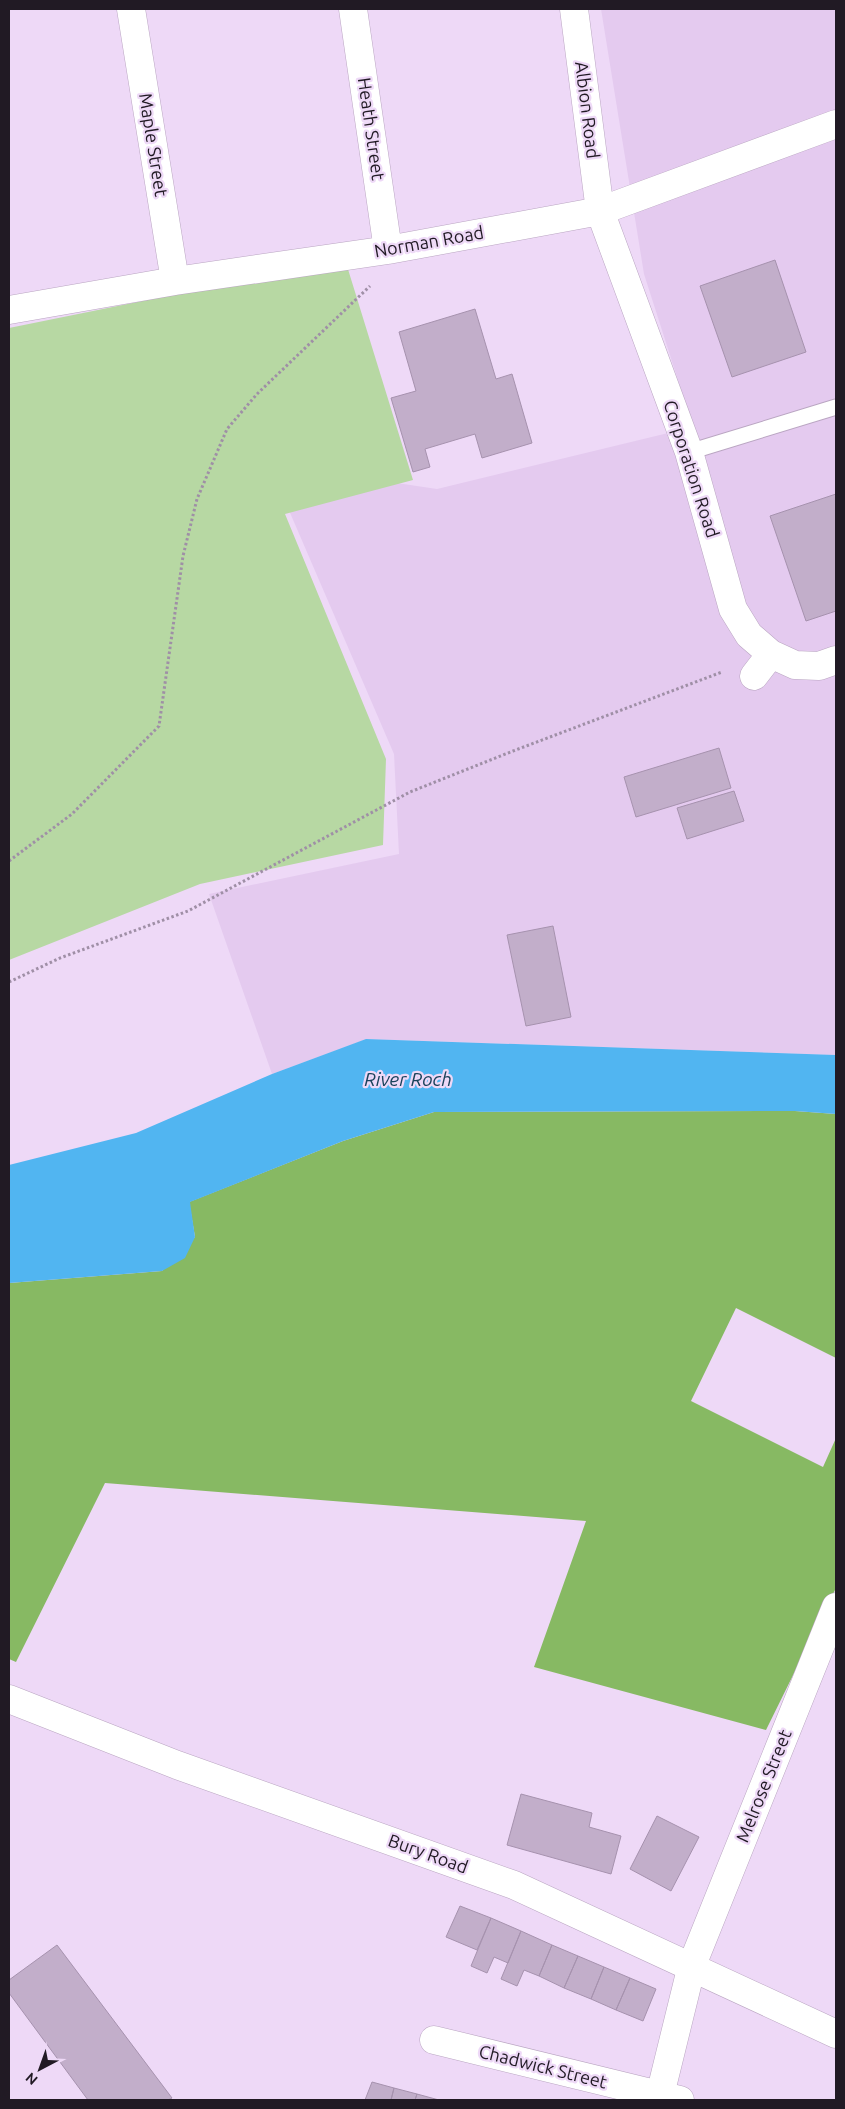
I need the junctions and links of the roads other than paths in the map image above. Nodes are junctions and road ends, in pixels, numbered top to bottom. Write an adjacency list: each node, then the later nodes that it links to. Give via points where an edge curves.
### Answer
1 (132, 9): 7 (street, Maple Street)
2 (353, 9): 6 (street, Heath Street)
3 (574, 9): 5 (street, Albion Road)
4 (836, 124): 5 (street, Norman Road)
5 (600, 211): 6 (street, Norman Road); 10 (street, Corporation Road)
6 (388, 250): 7 (street, Norman Road)
7 (175, 281): 8 (street, Norman Road)
8 (9, 310)
9 (836, 407): 10 (lane)
10 (689, 452): 11 (street, Corporation Road, via 733,609 749,635)
11 (771, 654): 12 (street, Corporation Road, via 795,665 819,666); 13 (street)
12 (836, 660)
13 (754, 676)
14 (836, 1607): 16 (street, Melrose Street)
15 (9, 1699): 16 (street, Bury Road, via 178,1765 514,1885)
16 (692, 1965): 17 (street, Bury Road); 20 (street, Melrose Street)
17 (836, 2034)
18 (434, 2040): 19 (street, Chadwick Street)
19 (610, 2092): 20 (street, Chadwick Street)
20 (670, 2098)

